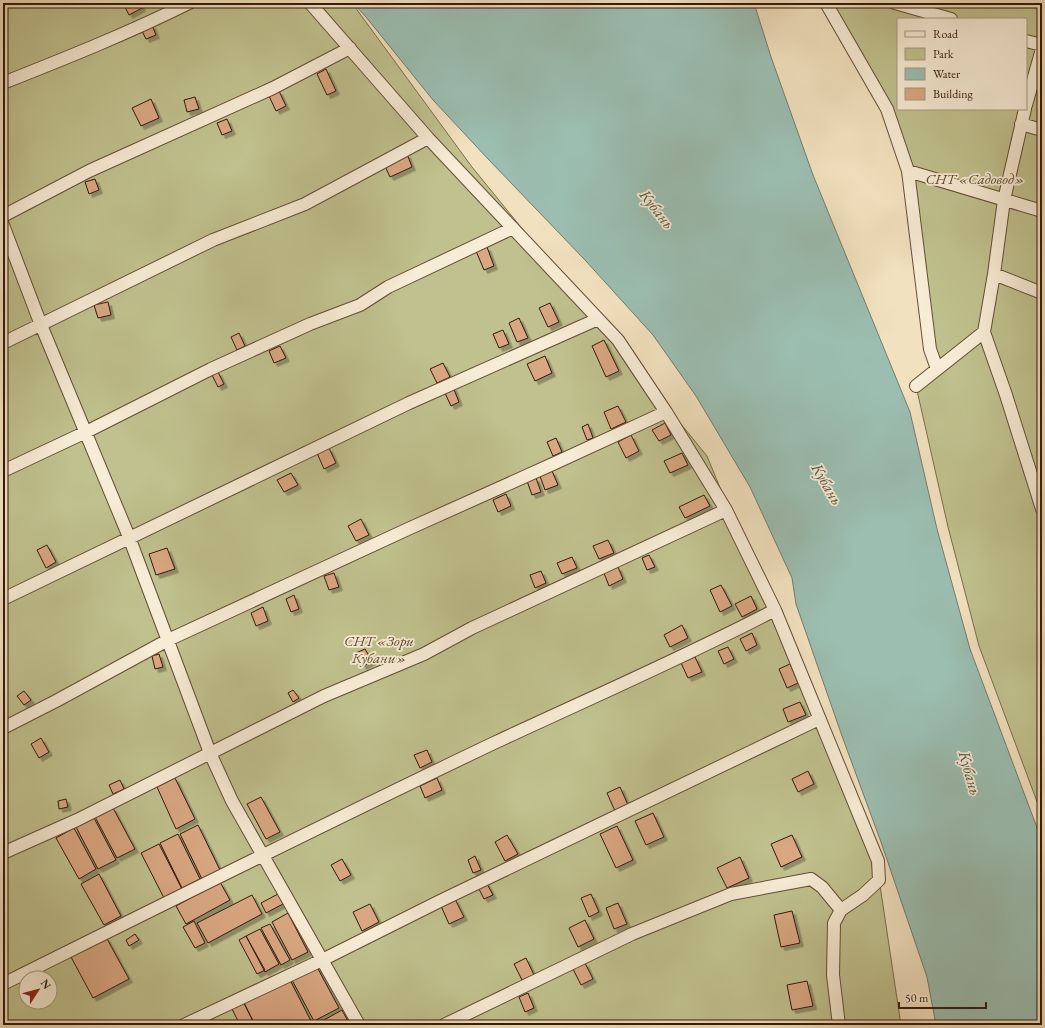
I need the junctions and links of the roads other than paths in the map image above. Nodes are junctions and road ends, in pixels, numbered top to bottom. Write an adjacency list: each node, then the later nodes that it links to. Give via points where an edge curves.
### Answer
1 (189, 3): 10 (lane)
2 (310, 3): 8 (lane)
3 (826, 3): 16 (lane, via 887,109)
4 (895, 3): 5 (lane)
5 (948, 18)
6 (1027, 41): 7 (lane)
7 (1042, 46)
8 (350, 48): 15 (lane); 19 (lane, via 274,88 89,171)
9 (1042, 49): 11 (lane)
10 (3, 83)
11 (1027, 102)
12 (1025, 110): 13 (lane)
13 (1021, 124): 14 (lane); 17 (lane)
14 (1042, 130)
15 (428, 138): 21 (lane); 25 (lane, via 305,204 213,240)
16 (908, 171): 17 (lane); 28 (lane, via 930,349)
17 (1004, 200): 18 (lane); 22 (lane)
18 (1042, 211)
19 (3, 216)
20 (3, 225): 25 (lane)
21 (513, 228): 24 (lane); 31 (lane, via 388,287 360,305 310,324 218,366)
22 (994, 274): 23 (lane); 26 (lane)
23 (1042, 293)
24 (598, 319): 30 (lane, via 618,340); 35 (lane, via 409,403)
25 (41, 325): 27 (lane); 31 (lane)
26 (984, 332): 28 (lane); 33 (lane)
27 (3, 343)
28 (937, 369): 29 (lane)
29 (916, 386)
30 (666, 412): 34 (lane); 38 (lane)
31 (86, 432): 32 (lane); 35 (lane)
32 (3, 471)
33 (1042, 509)
34 (726, 510): 37 (lane); 41 (lane, via 472,628 424,654 324,696)
35 (129, 537): 36 (lane); 38 (lane)
36 (3, 599)
37 (774, 610): 39 (lane); 43 (lane, via 648,673 497,742)
38 (168, 640): 40 (lane); 41 (lane)
39 (820, 719): 44 (lane, via 878,862 879,880); 45 (lane)
40 (3, 728)
41 (210, 753): 42 (lane, via 77,820); 43 (lane, via 232,801)
42 (3, 852)
43 (263, 855): 45 (lane); 46 (lane)
44 (841, 910): 49 (lane, via 822,887 811,879 731,894 632,934); 50 (lane, via 834,923 833,975)
45 (322, 960): 47 (lane); 48 (lane)
46 (3, 984)
47 (184, 1025)
48 (359, 1025)
49 (444, 1025)
50 (839, 1025)

